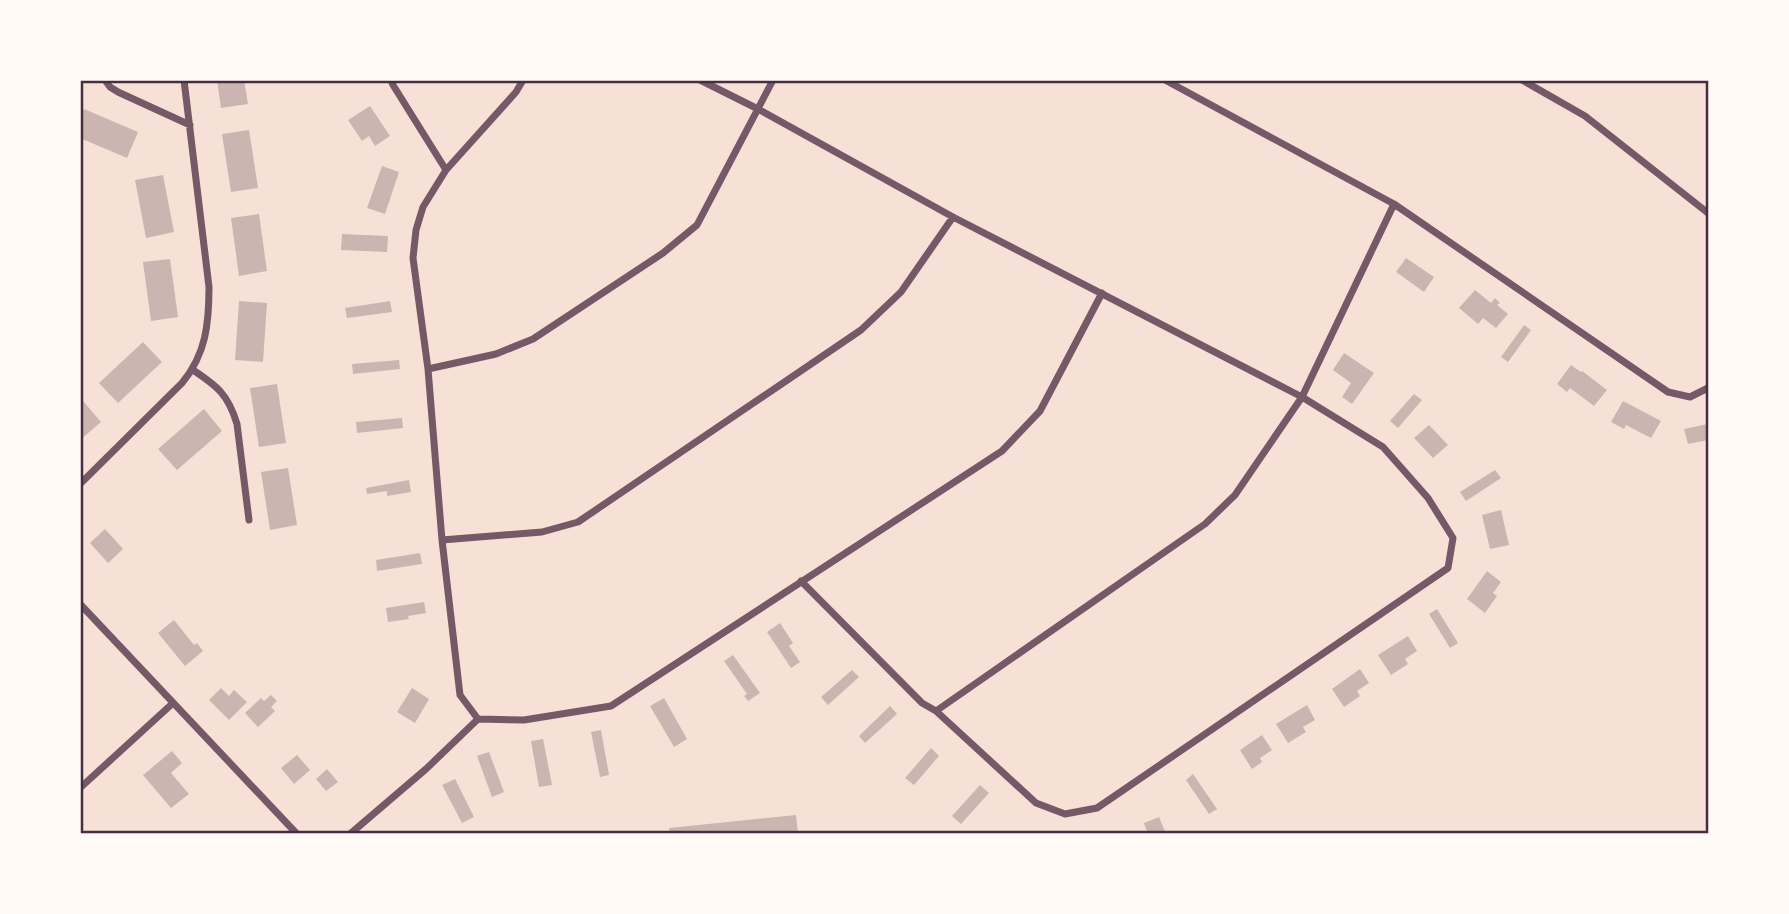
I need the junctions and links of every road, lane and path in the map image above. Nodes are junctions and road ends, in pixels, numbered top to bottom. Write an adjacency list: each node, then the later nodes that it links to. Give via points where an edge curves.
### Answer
1 (105, 80): 10 (street, via 110,88)
2 (184, 80): 10 (street)
3 (391, 80): 11 (street)
4 (523, 80): 11 (street)
5 (700, 80): 9 (street)
6 (774, 80): 9 (street)
7 (1165, 80): 12 (street)
8 (1522, 80): 13 (street, via 1585,116)
9 (758, 109): 14 (street); 16 (street, via 697,225 663,253 533,339 496,354)
10 (190, 125): 17 (street, via 209,287 206,331)
11 (446, 170): 16 (street, via 424,206 416,230 414,258)
12 (1394, 204): 18 (street, via 1668,392 1690,397); 19 (street)
13 (1709, 213)
14 (953, 217): 15 (street); 22 (street, via 901,292 861,330 578,522 542,532)
15 (1101, 293): 19 (street); 23 (street, via 1040,411 1002,451)
16 (428, 369): 22 (street)
17 (193, 370): 20 (street); 21 (street, via 222,392 233,412)
18 (1709, 388)
19 (1302, 397): 26 (street, via 1235,495 1205,524); 26 (street, via 1383,447 1428,498 1453,538 1448,568 1097,808 1065,814 1036,803)
20 (80, 484)
21 (248, 520)
22 (442, 540): 27 (street, via 460,695)
23 (801, 581): 26 (street, via 922,703); 27 (street, via 611,706 524,720)
24 (80, 604): 25 (street)
25 (173, 703): 28 (street); 29 (street)
26 (936, 711)
27 (478, 719): 30 (street)
28 (80, 788)
29 (297, 834)
30 (350, 834)

